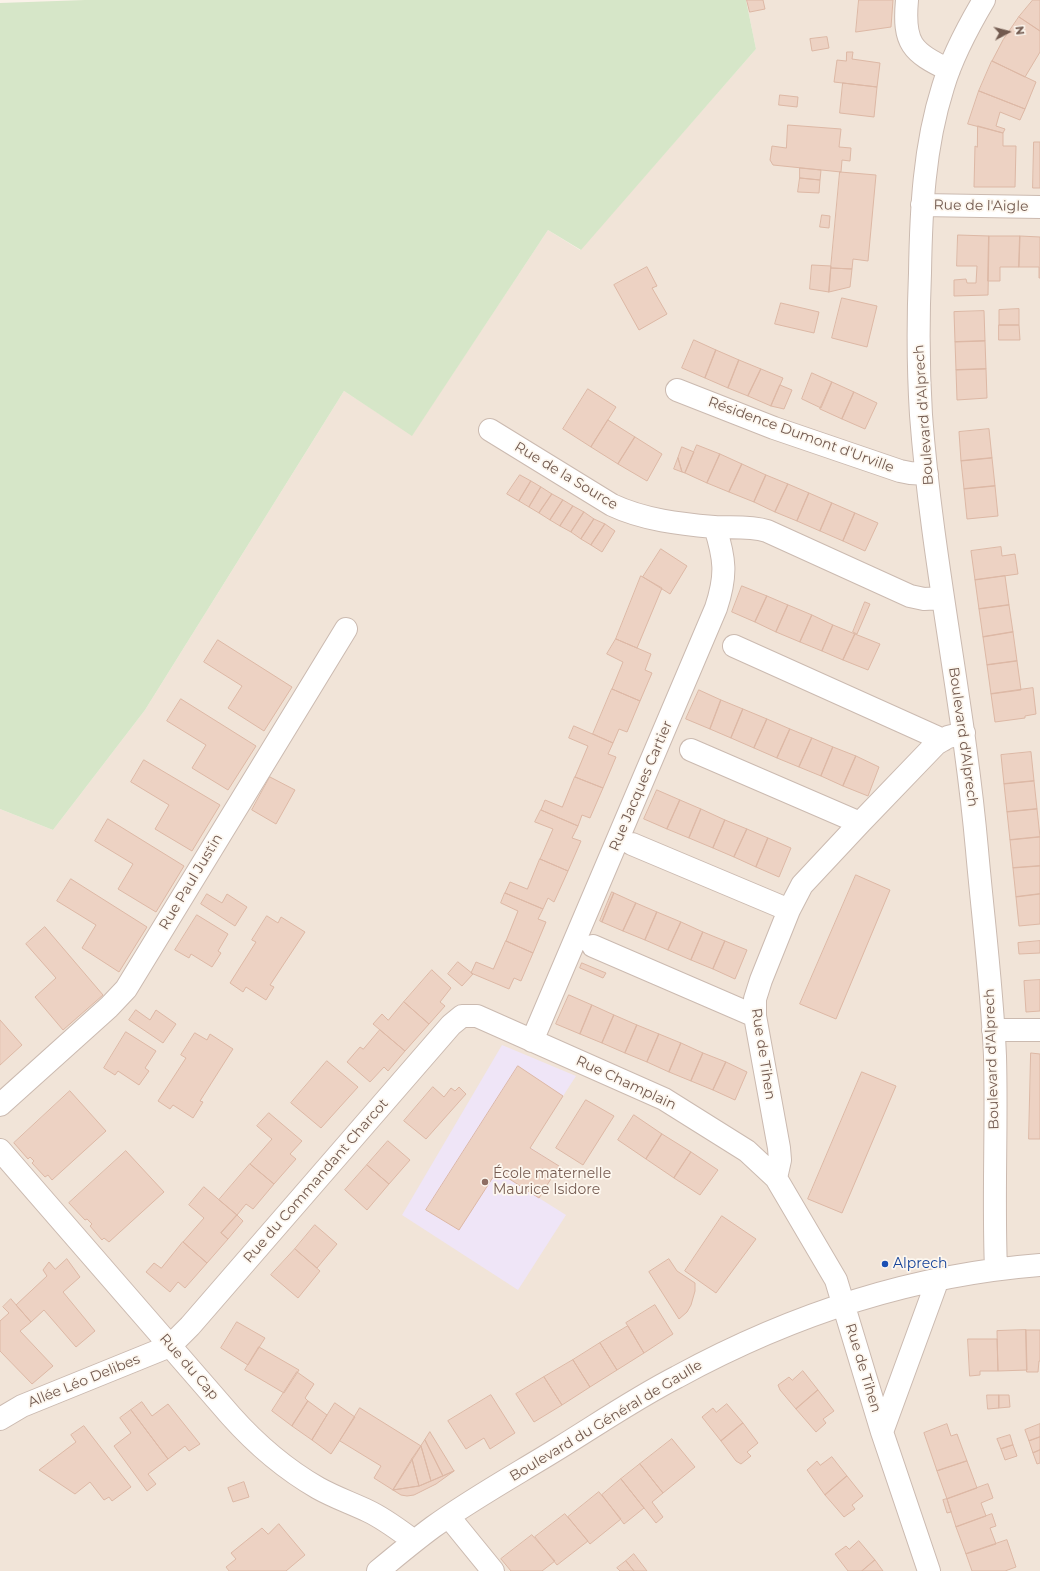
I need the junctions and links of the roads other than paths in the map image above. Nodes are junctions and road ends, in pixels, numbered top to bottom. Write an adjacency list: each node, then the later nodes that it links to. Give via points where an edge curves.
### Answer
1 (907, 0): 3 (street, via 906,26 912,44 918,52)
2 (984, 0): 3 (street, Boulevard d'Alprech)
3 (949, 70): 4 (street, Boulevard d'Alprech, via 932,129)
4 (922, 205): 5 (street, Rue de l'Aigle); 8 (street, Boulevard d'Alprech, via 918,338 920,399)
5 (1040, 207)
6 (677, 390): 8 (street, Résidence Dumont d'Urville, via 774,428 900,471)
7 (490, 430): 9 (street, Rue de la Source, via 623,511 648,519)
8 (927, 474): 10 (street, Boulevard d'Alprech)
9 (715, 527): 10 (street, via 758,528 910,596 924,599); 24 (street, Rue Jacques Cartier, via 724,562 724,584 716,608)
10 (943, 598): 13 (street, Boulevard d'Alprech)
11 (346, 629): 25 (street, Rue Paul Justin, via 126,989)
12 (734, 646): 14 (street)
13 (964, 733): 14 (street, Rue de Tihen); 22 (street, Boulevard d'Alprech)
14 (943, 740): 16 (street, Rue de Tihen, via 936,744)
15 (691, 750): 16 (street)
16 (860, 823): 18 (street, Rue de Tihen, via 809,877)
17 (632, 844): 18 (street)
18 (789, 910): 21 (street, Rue de Tihen, via 761,980 755,1000)
19 (593, 946): 21 (street)
20 (462, 1016): 24 (street, Rue Champlain, via 477,1016); 32 (street, Rue du Commandant Charcot, via 451,1025)
21 (756, 1016): 27 (street, Rue de Tihen, via 779,1148 780,1160)
22 (993, 1030): 23 (street); 29 (street, Boulevard d'Alprech)
23 (1040, 1030)
24 (532, 1041): 27 (street, Rue Champlain, via 664,1099 748,1151)
25 (0, 1105)
26 (0, 1150): 32 (street, Rue du Cap)
27 (776, 1178): 31 (street, Rue de Tihen, via 832,1272)
28 (1040, 1264): 29 (street, Boulevard du Général de Gaulle)
29 (996, 1269): 30 (street, Boulevard du Général de Gaulle)
30 (938, 1279): 31 (street, Boulevard du Général de Gaulle); 34 (street, Rue de Tihen)
31 (843, 1304): 34 (street, Rue de Tihen); 35 (street, Boulevard du Général de Gaulle, via 774,1330 678,1376)
32 (170, 1346): 33 (street, Allée Léo Delibes, via 22,1406); 36 (street, Rue du Cap, via 242,1428 278,1461 318,1488 368,1512)
33 (0, 1419)
34 (882, 1432): 39 (street, Rue de Tihen)
35 (449, 1517): 36 (street, Boulevard du Général de Gaulle); 38 (street)
36 (414, 1541): 37 (street, Boulevard du Général de Gaulle)
37 (378, 1571)
38 (493, 1571)
39 (929, 1571)

